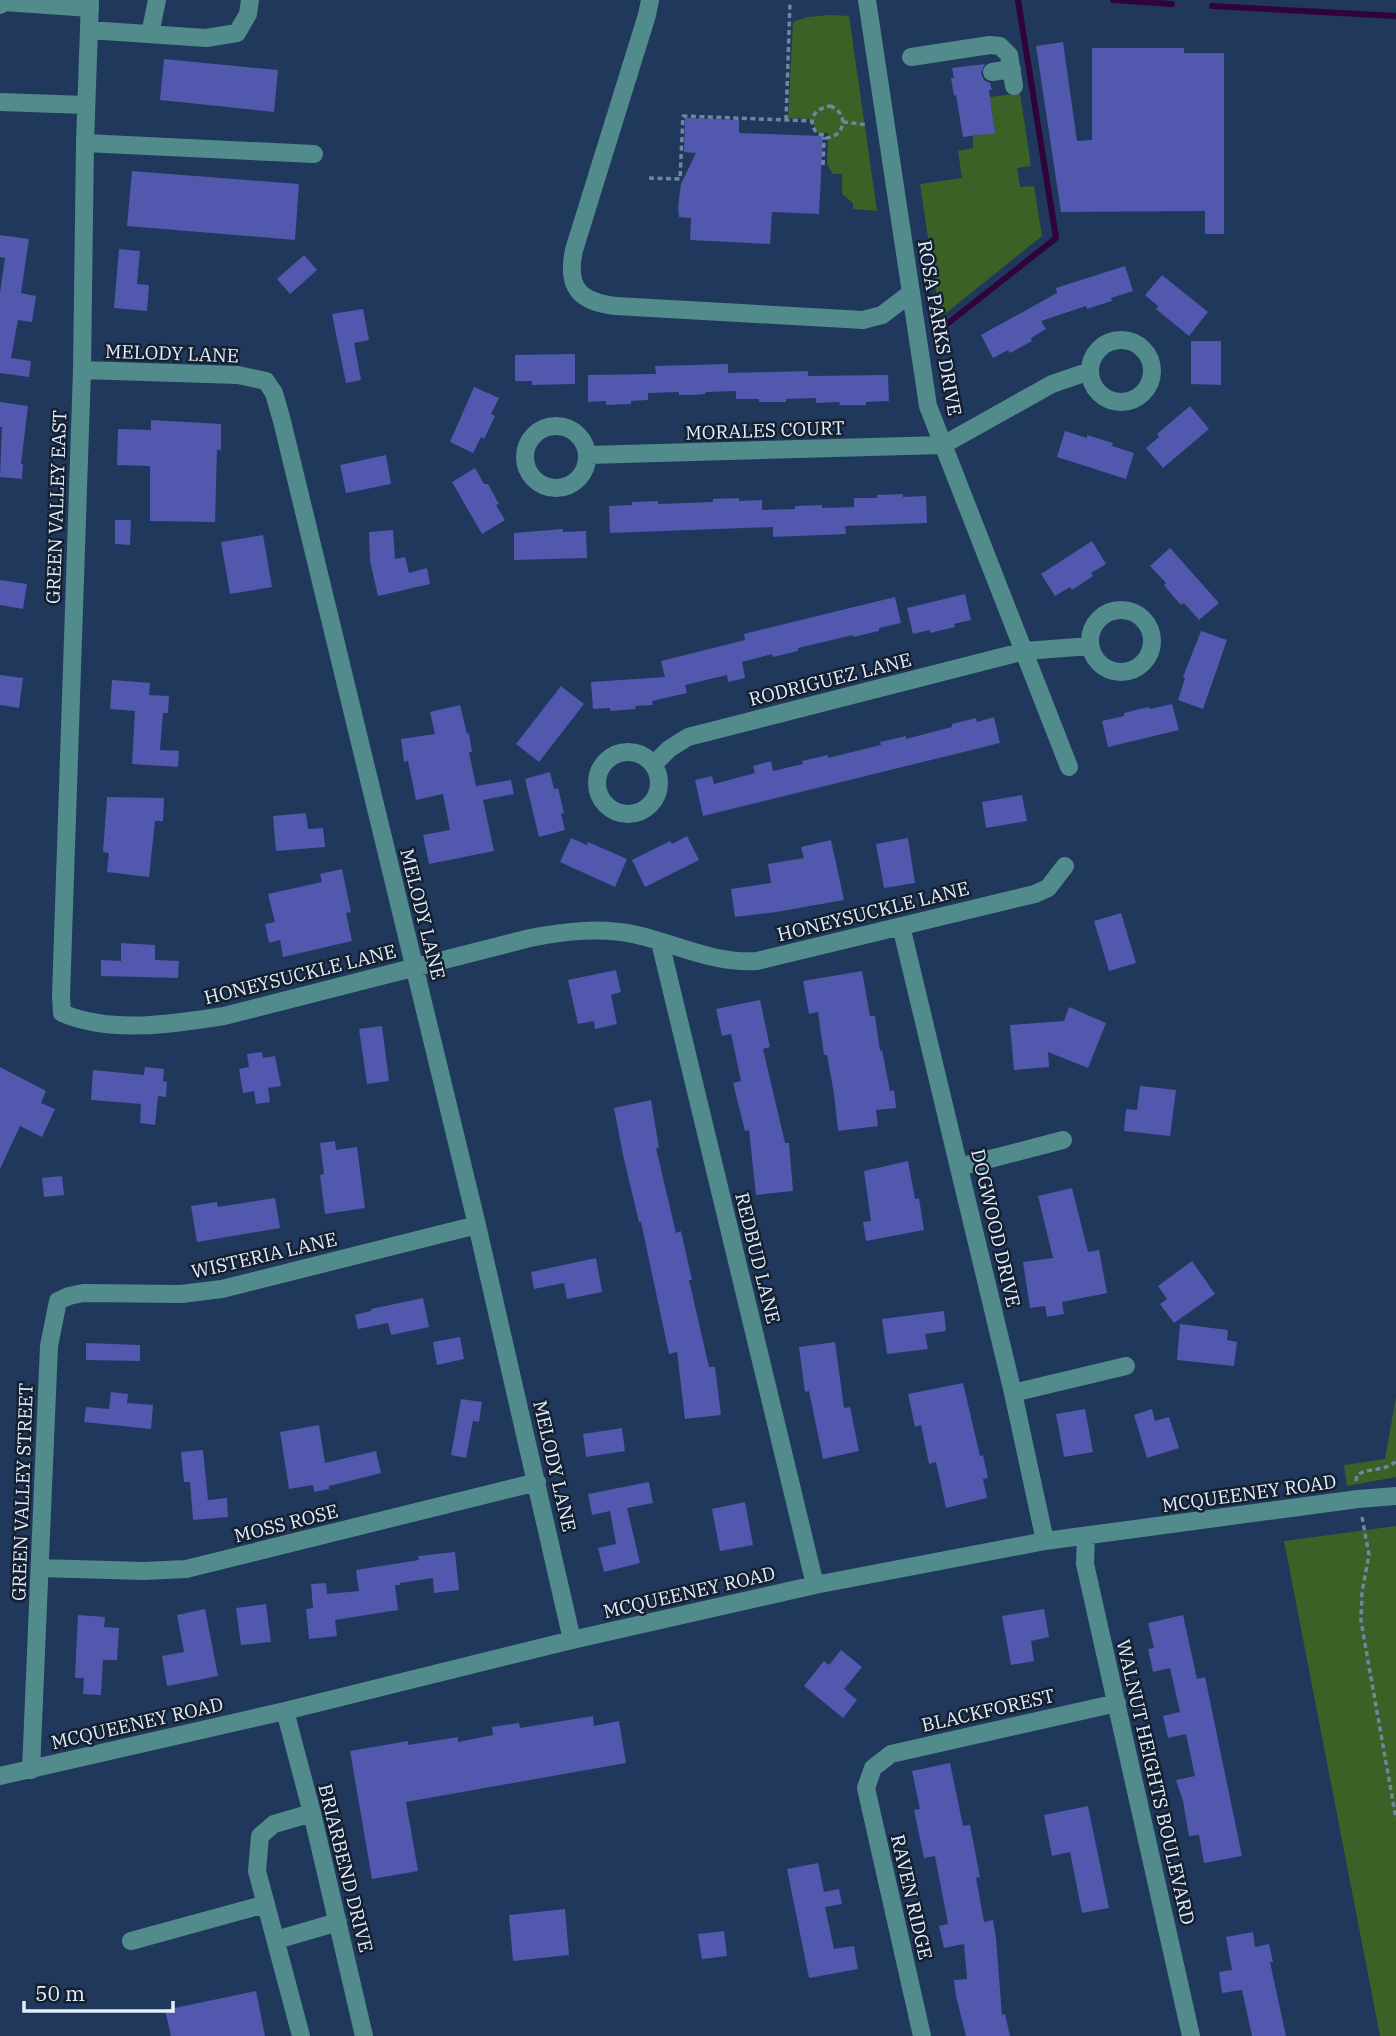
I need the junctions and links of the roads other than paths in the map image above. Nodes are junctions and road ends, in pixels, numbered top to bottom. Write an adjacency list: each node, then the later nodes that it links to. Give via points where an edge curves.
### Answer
1 (157, 0): 8 (street)
2 (250, 0): 8 (street, via 237,33 206,38)
3 (650, 0): 15 (street, via 573,250 570,274 578,292 616,306 863,320 882,315)
4 (867, 0): 15 (street, ROSA PARKS DRIVE)
5 (90, 4): 6 (street); 7 (street, GREEN VALLEY EAST)
6 (0, 5)
7 (89, 30): 8 (street); 12 (street, GREEN VALLEY EAST)
8 (150, 34)
9 (912, 57): 10 (street, via 1000,46 1007,51 1013,78)
10 (992, 72)
11 (0, 102): 12 (street)
12 (86, 104): 13 (street, GREEN VALLEY EAST)
13 (85, 142): 14 (street); 16 (street, GREEN VALLEY EAST)
14 (314, 154)
15 (911, 293): 18 (street, ROSA PARKS DRIVE, via 928,406)
16 (82, 370): 27 (street, MELODY LANE, via 238,375 266,381 274,393); 28 (street, GREEN VALLEY EAST, via 61,996)
17 (1090, 371): 18 (street, via 1052,384)
18 (943, 445): 19 (street, MORALES COURT); 21 (street, ROSA PARKS DRIVE)
19 (588, 456)
20 (1090, 646): 21 (street, RODRIGUEZ LANE)
21 (1025, 652): 22 (street, RODRIGUEZ LANE, via 688,737); 23 (street, ROSA PARKS DRIVE)
22 (654, 764)
23 (1069, 767)
24 (1065, 866): 25 (street, HONEYSUCKLE LANE, via 1048,888 1035,894)
25 (901, 926): 26 (street, HONEYSUCKLE LANE, via 746,962 717,959); 30 (street, DOGWOOD DRIVE)
26 (660, 942): 27 (street, HONEYSUCKLE LANE, via 608,931 569,931); 40 (street, REDBUD LANE)
27 (415, 967): 28 (street, HONEYSUCKLE LANE, via 224,1016 183,1022 126,1024); 31 (street, MELODY LANE)
28 (64, 1014)
29 (1063, 1140): 30 (street)
30 (959, 1167): 34 (street, DOGWOOD DRIVE)
31 (477, 1225): 32 (street, WISTERIA LANE, via 222,1289 181,1294 83,1293); 35 (street, MELODY LANE)
32 (58, 1301): 39 (street, GREEN VALLEY STREET, via 49,1346)
33 (1126, 1366): 34 (street)
34 (1013, 1393): 38 (street, DOGWOOD DRIVE)
35 (537, 1482): 39 (street, MOSS ROSE, via 186,1569); 41 (street, MELODY LANE)
36 (1396, 1496): 37 (street, MCQUEENEY ROAD)
37 (1086, 1536): 38 (street, MCQUEENEY ROAD); 42 (street, WALNUT HEIGHTS BOULEVARD, via 1085,1564)
38 (1045, 1541): 40 (street, MCQUEENEY ROAD)
39 (40, 1568): 45 (street, GREEN VALLEY STREET)
40 (815, 1585): 41 (street, MCQUEENEY ROAD)
41 (572, 1640): 43 (street, MCQUEENEY ROAD)
42 (1117, 1703): 44 (street, BLACKFOREST, via 891,1754); 55 (street, WALNUT HEIGHTS BOULEVARD)
43 (285, 1711): 45 (street, MCQUEENEY ROAD); 47 (street, BRIARBEND DRIVE)
44 (873, 1768): 54 (street, RAVEN RIDGE, via 866,1788)
45 (32, 1770): 46 (street, MCQUEENEY ROAD)
46 (0, 1776)
47 (312, 1813): 48 (street, via 274,1824 260,1836 257,1871); 49 (street, BRIARBEND DRIVE)
48 (266, 1905): 50 (street); 51 (street)
49 (338, 1922): 50 (street); 53 (street, BRIARBEND DRIVE)
50 (276, 1940): 52 (street)
51 (131, 1941)
52 (301, 2036)
53 (365, 2036)
54 (922, 2036)
55 (1191, 2036)

